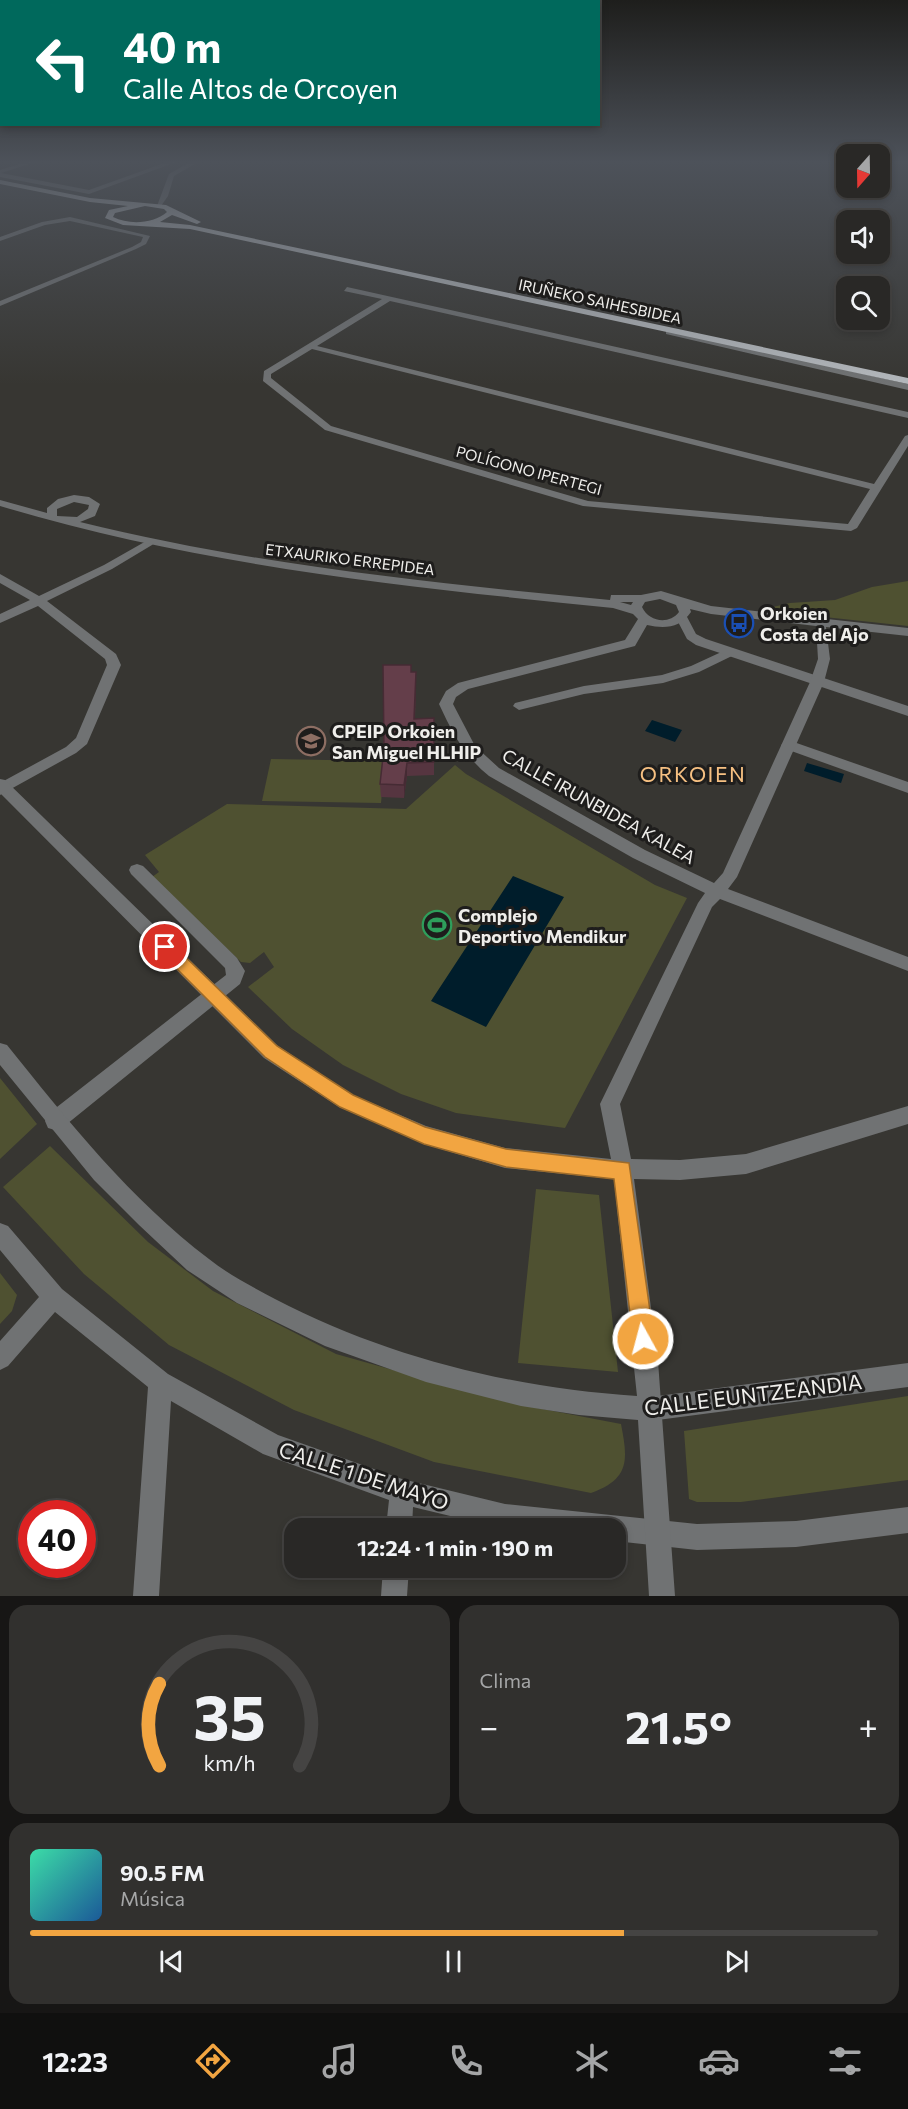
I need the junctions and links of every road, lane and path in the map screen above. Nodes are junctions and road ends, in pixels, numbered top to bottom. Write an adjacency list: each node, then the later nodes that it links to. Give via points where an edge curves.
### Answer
1 (230, 235): 7 (highway, IRUÑEKO SAIHESBIDEA)
2 (259, 235): 9 (highway, IRUÑEKO SAIHESBIDEA)
3 (147, 236): 6 (street, via 144,243 134,248)
4 (347, 289): 5 (street)
5 (389, 298): 8 (street, POLÍGONO IPERTEGI); 12 (street)
6 (0, 304)
7 (596, 314): 10 (highway, IRUÑEKO SAIHESBIDEA); 11 (street)
8 (309, 346): 14 (street); 14 (street, POLÍGONO IPERTEGI, via 267,373 266,379 328,429 587,504 851,528)
9 (908, 373)
10 (908, 381)
11 (908, 387)
12 (908, 415)
13 (908, 438): 14 (street, POLÍGONO IPERTEGI)
14 (877, 488)
15 (0, 503): 17 (street, ETXAURIKO ERREPIDEA)
16 (56, 504): 17 (street, ETXAURIKO ERREPIDEA); 18 (street, ETXAURIKO ERREPIDEA, via 68,499 88,499 96,508); 19 (street, via 50,511)
17 (16, 507): 19 (street, ETXAURIKO ERREPIDEA)
18 (88, 516): 19 (street); 23 (street, ETXAURIKO ERREPIDEA, via 101,526 295,562)
19 (57, 519): 20 (street, ETXAURIKO ERREPIDEA)
20 (148, 543): 22 (street); 23 (street, ETXAURIKO ERREPIDEA, via 315,573 614,604)
21 (0, 578): 22 (street)
22 (38, 600): 25 (street); 34 (street, via 111,657 114,665 82,741)
23 (640, 610): 24 (street, via 664,624); 24 (street, via 661,595); 37 (street, CALLE IRUNBIDEA KALEA, via 630,643 464,686 451,694 446,704 466,747 494,772 639,854)
24 (682, 612): 26 (street); 27 (street, via 711,610); 29 (street, via 691,636)
25 (0, 619)
26 (821, 628): 28 (street); 30 (street, via 824,659)
27 (908, 632)
28 (908, 638)
29 (730, 652): 30 (street); 31 (street, via 663,679 584,690)
30 (817, 682): 32 (street); 33 (street)
31 (519, 706)
32 (908, 711)
33 (788, 745): 35 (street); 37 (street, via 729,877)
34 (1, 787): 39 (street)
35 (908, 788)
36 (137, 870): 39 (street, via 236,971 234,979)
37 (717, 891): 38 (street, CALLE IRUNBIDEA KALEA); 43 (street, via 706,903 610,1104)
38 (908, 964)
39 (214, 996): 42 (street); 43 (street, via 271,1052 346,1101 424,1135 506,1158)
40 (0, 1051): 42 (street, CALLE EUNTZEANDIA)
41 (908, 1115): 43 (street, via 746,1164)
42 (55, 1121): 49 (street, CALLE EUNTZEANDIA, via 135,1210 204,1268 276,1311 370,1353 471,1382 569,1402)
43 (623, 1170): 49 (street)
44 (0, 1234): 45 (street, CALLE 1 DE MAYO)
45 (54, 1297): 46 (street); 48 (street, CALLE 1 DE MAYO)
46 (0, 1358)
47 (908, 1375): 49 (street, CALLE EUNTZEANDIA)
48 (160, 1382): 50 (street, CALLE 1 DE MAYO, via 272,1445); 55 (street)
49 (650, 1409): 53 (street)
50 (402, 1492): 51 (street); 53 (street, CALLE 1 DE MAYO, via 505,1517)
51 (400, 1518)
52 (908, 1520): 53 (street, CALLE 1 DE MAYO, via 796,1534 697,1537)
53 (660, 1532): 57 (street)
54 (395, 1578): 56 (street)
55 (146, 1596)
56 (394, 1596)
57 (662, 1596)

